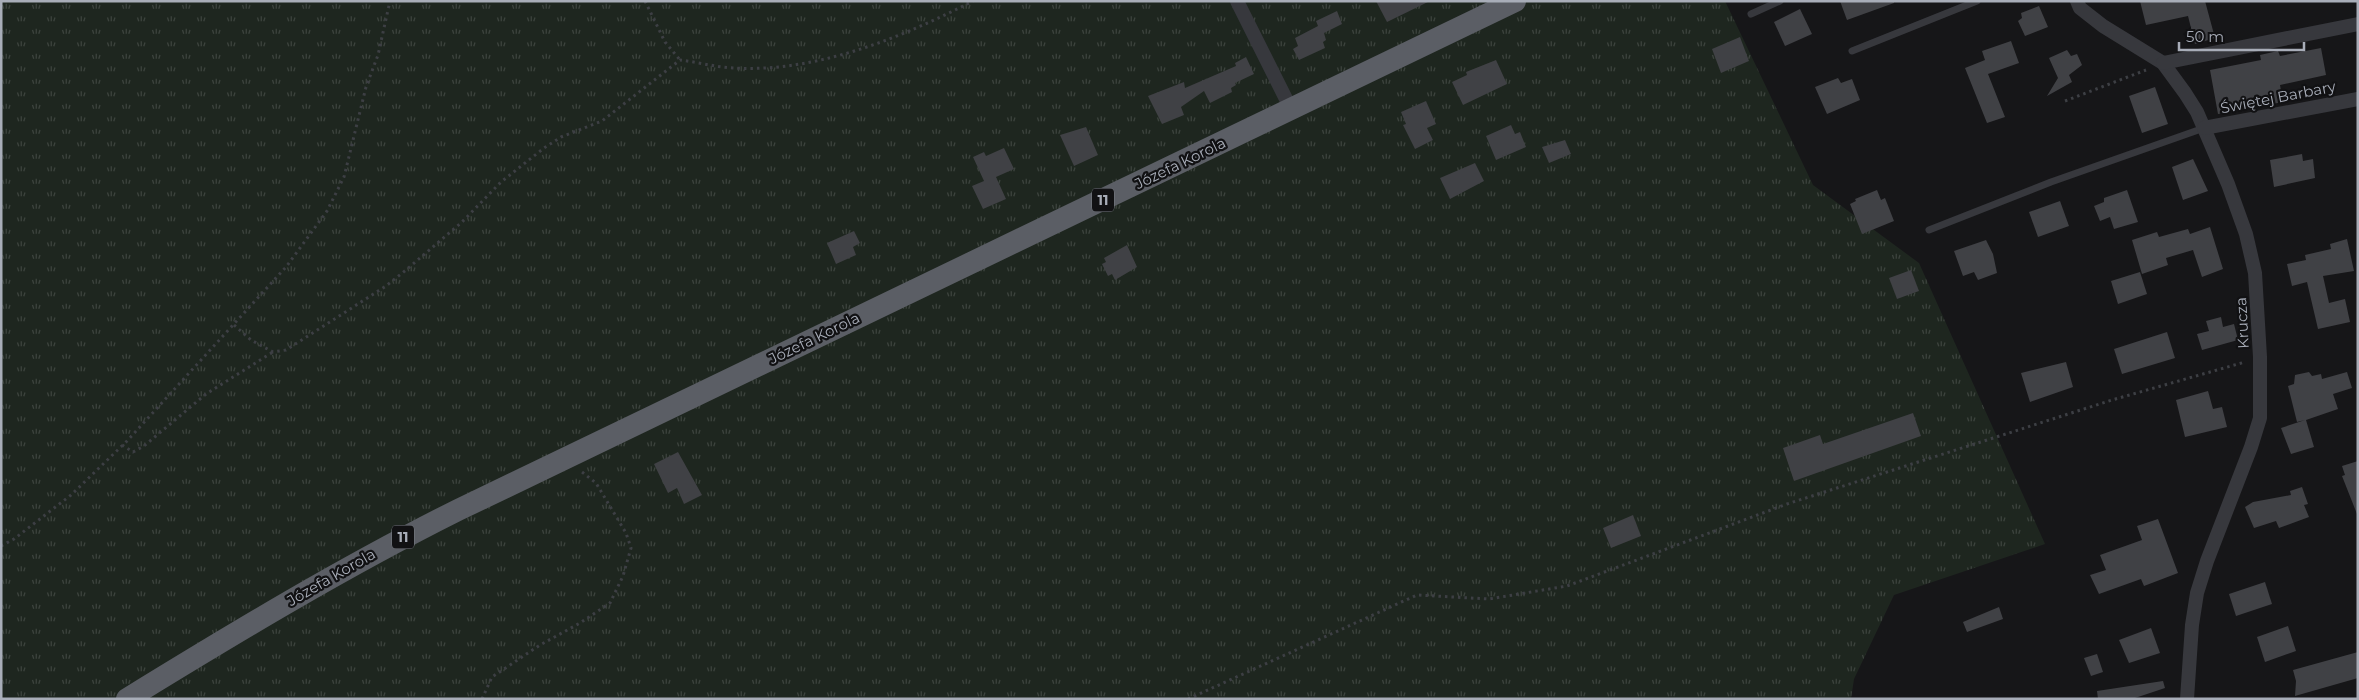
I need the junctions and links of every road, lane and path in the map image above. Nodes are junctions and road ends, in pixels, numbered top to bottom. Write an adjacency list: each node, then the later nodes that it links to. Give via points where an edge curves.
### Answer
1 (390, 1): 19 (path, via 344,177 327,211 286,267)
2 (645, 1): 12 (path, via 665,42)
3 (973, 1): 12 (path, via 883,41 806,64 732,68)
4 (1236, 1): 16 (street)
5 (1515, 1): 16 (highway, Józefa Korola / 11)
6 (1780, 1): 9 (lane)
7 (1977, 1): 11 (lane)
8 (2077, 1): 13 (street, Krucza, via 2080,8 2104,26)
9 (1751, 14)
10 (2358, 24): 13 (street)
11 (1852, 51)
12 (680, 60): 20 (path, via 602,121 561,137 544,148 501,182 462,222 386,286 286,350)
13 (2163, 63): 15 (path); 17 (street, Krucza, via 2185,92)
14 (2358, 99): 17 (street, Świętej Barbary)
15 (2065, 101)
16 (1291, 110): 23 (highway, Józefa Korola / 11)
17 (2204, 128): 18 (lane, via 2051,182); 21 (street, Krucza, via 2246,234 2255,273)
18 (1929, 230)
19 (234, 325): 20 (path, via 251,340); 22 (path)
20 (274, 352): 22 (path, via 206,394 144,446 133,452)
21 (2260, 357): 27 (path, via 2112,400 1787,504 1567,586 1489,599 1417,595); 28 (street, Krucza, via 2260,418 2198,593 2192,625)
22 (122, 445): 24 (path, via 72,495)
23 (565, 458): 25 (highway, Józefa Korola / 11, via 378,550); 26 (path, via 596,483 626,533 631,548 623,576 610,603 492,677)
24 (1, 546)
25 (127, 699)
26 (482, 699)
27 (1188, 699)
28 (2187, 699)

